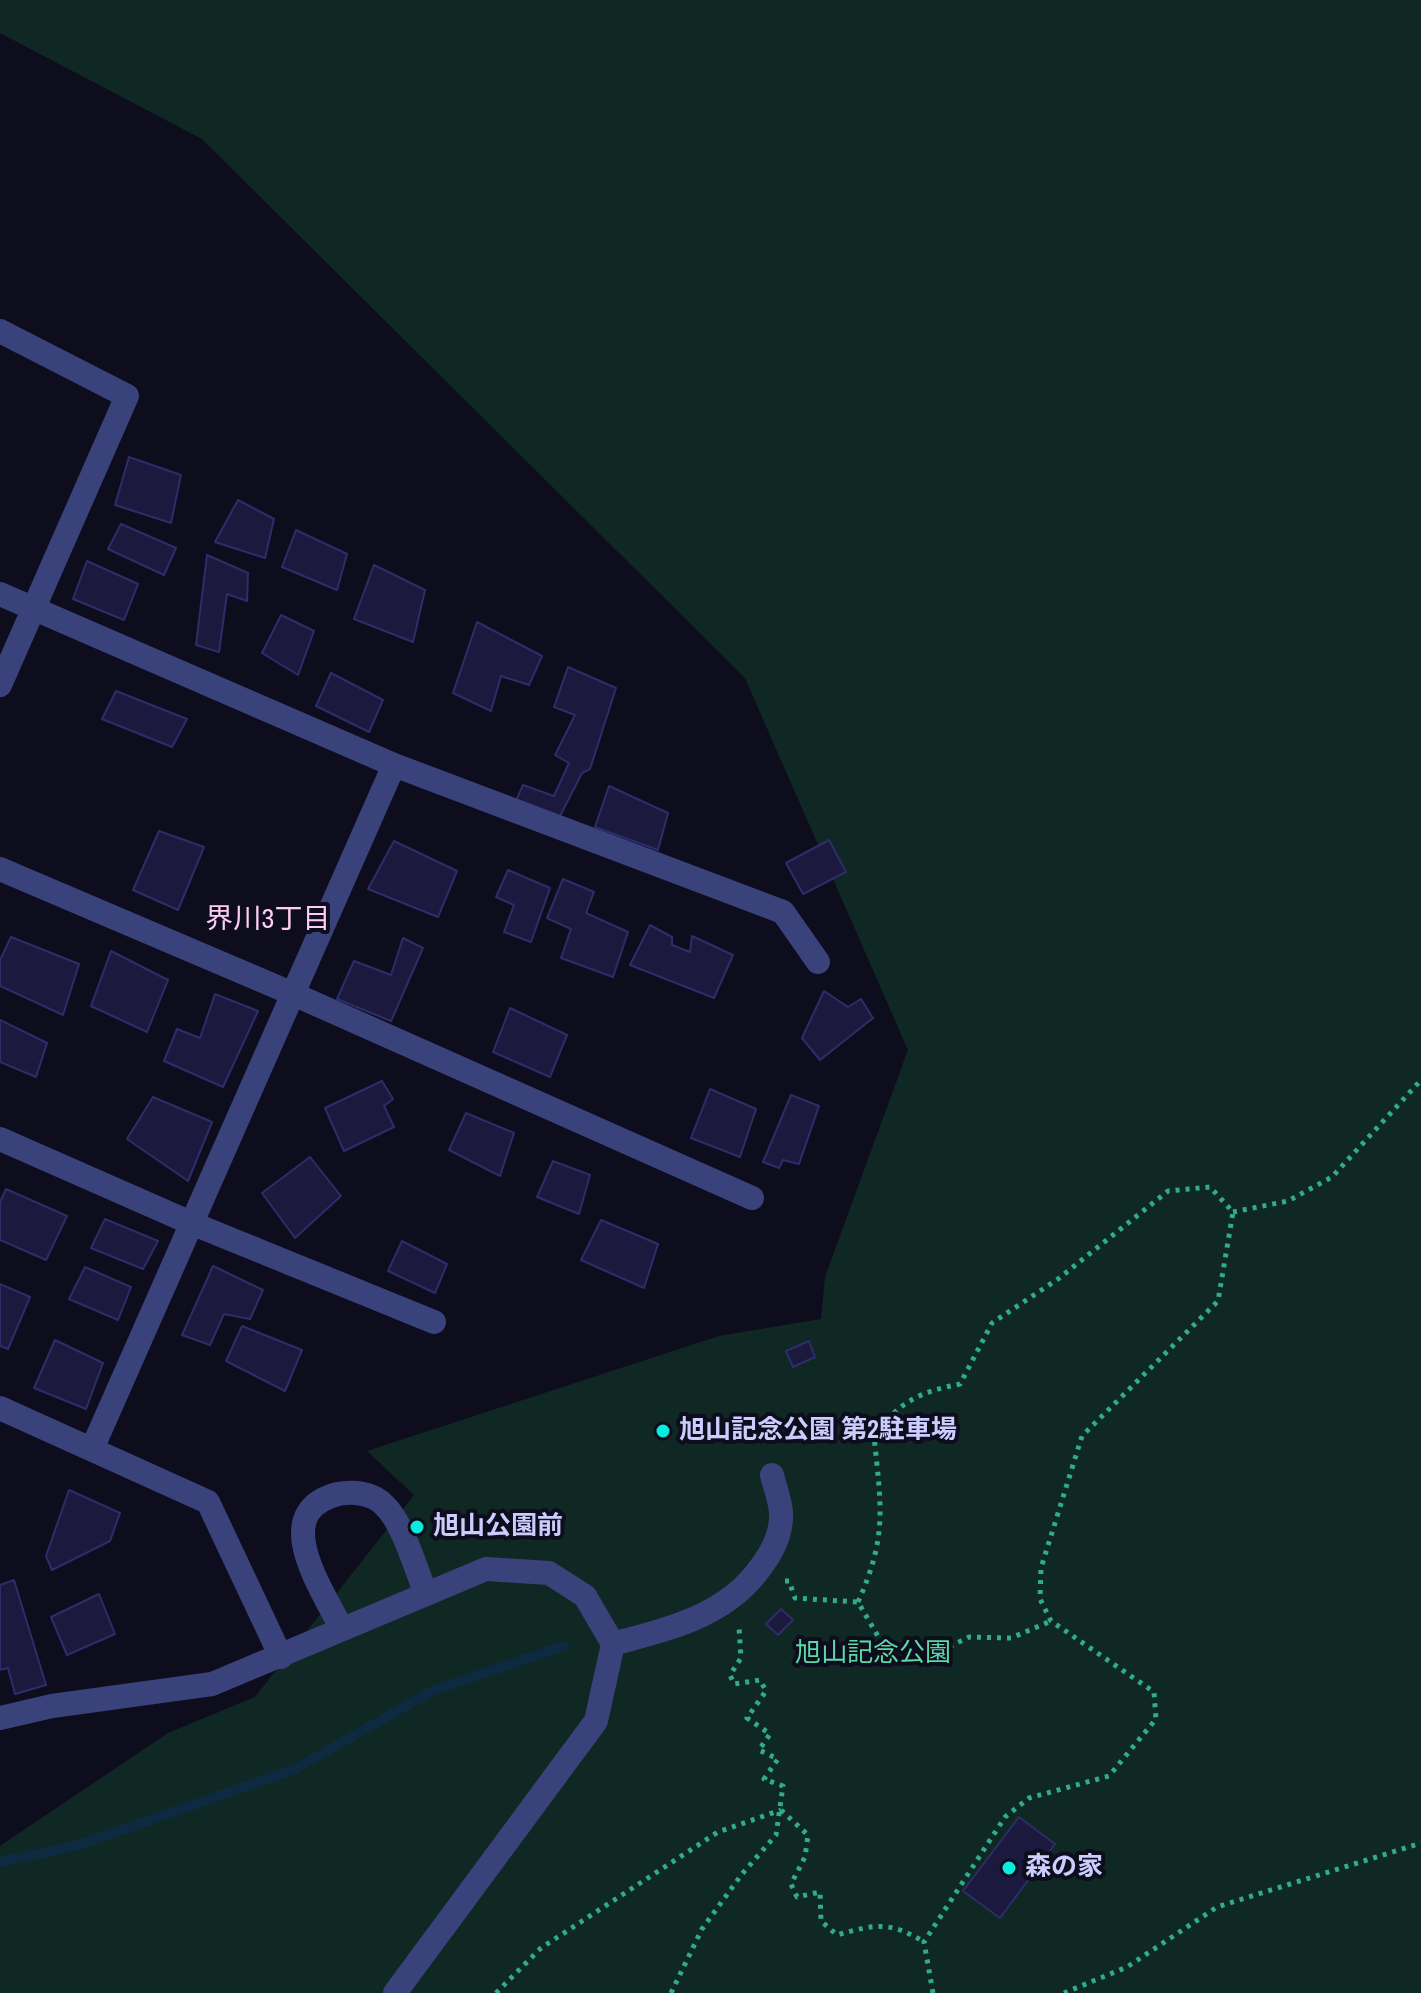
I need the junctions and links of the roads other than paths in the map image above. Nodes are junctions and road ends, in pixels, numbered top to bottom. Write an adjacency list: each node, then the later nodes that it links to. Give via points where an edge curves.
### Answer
1 (0, 331): 3 (street, via 127,396)
2 (0, 594): 3 (street)
3 (35, 609): 4 (street); 5 (street)
4 (0, 685)
5 (394, 765): 7 (street, via 783,912); 8 (street)
6 (0, 869): 8 (street)
7 (818, 962)
8 (291, 993): 10 (street); 11 (street)
9 (0, 1139): 11 (street)
10 (752, 1198)
11 (191, 1223): 12 (street); 14 (street)
12 (434, 1322)
13 (0, 1408): 14 (street)
14 (92, 1449): 19 (street, via 208,1502)
15 (772, 1475): 18 (street, via 781,1511 779,1534 737,1596 713,1612)
16 (426, 1594): 17 (street); 17 (street, via 383,1503 362,1493 318,1502 301,1534 304,1553); 18 (street, via 486,1569 549,1573 585,1596)
17 (341, 1628): 19 (street)
18 (613, 1644): 21 (street, via 596,1721)
19 (281, 1657): 20 (street, via 212,1684)
20 (0, 1718)
21 (395, 1993)

